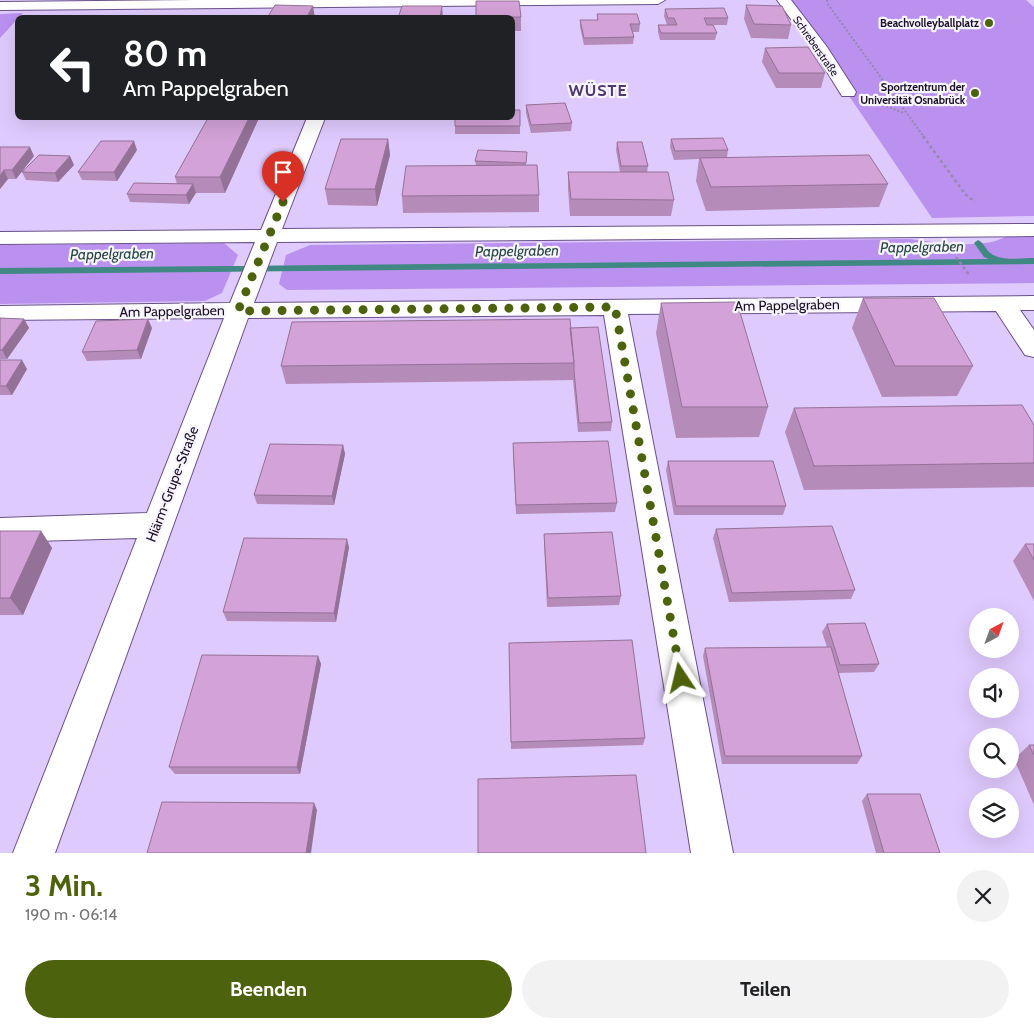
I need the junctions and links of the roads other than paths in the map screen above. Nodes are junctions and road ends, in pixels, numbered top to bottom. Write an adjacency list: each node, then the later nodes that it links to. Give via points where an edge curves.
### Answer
1 (658, 0): 3 (street)
2 (784, 0): 6 (street, Schreberstraße)
3 (366, 1): 4 (street); 5 (street)
4 (0, 6)
5 (359, 15)
6 (848, 92)
7 (315, 120): 10 (street, Hiärm-Grupe-Straße)
8 (1034, 230): 10 (street)
9 (0, 238): 10 (street)
10 (268, 240): 11 (street, Hiärm-Grupe-Straße)
11 (244, 298): 14 (street, Am Pappelgraben); 15 (street, Am Pappelgraben); 17 (street, Hiärm-Grupe-Straße)
12 (1003, 303): 13 (street, Am Pappelgraben); 14 (street, Am Pappelgraben); 16 (street)
13 (1034, 303)
14 (615, 307): 20 (street)
15 (0, 313)
16 (1034, 349)
17 (156, 525): 18 (street); 19 (street, Hiärm-Grupe-Straße)
18 (0, 530)
19 (34, 853)
20 (712, 853)

